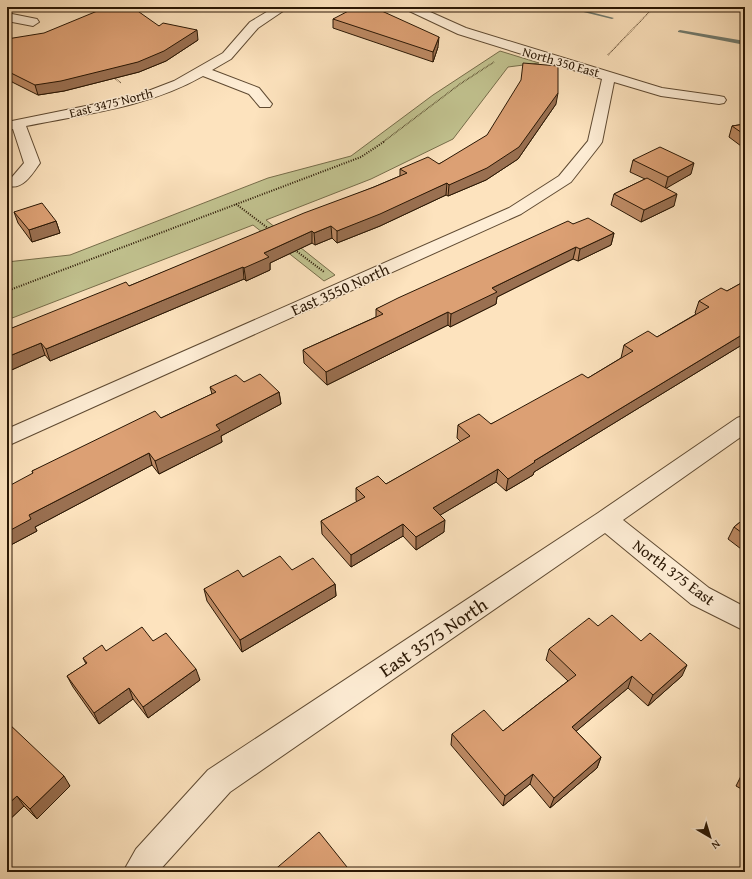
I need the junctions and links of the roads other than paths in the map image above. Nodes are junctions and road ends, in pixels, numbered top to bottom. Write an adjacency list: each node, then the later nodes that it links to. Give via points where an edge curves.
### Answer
1 (283, 7): 5 (street, East 3475 North, via 254,25 226,56)
2 (409, 7): 6 (street, North 350 East, via 462,31)
3 (7, 17): 4 (street)
4 (33, 22)
5 (203, 72): 8 (street, via 254,91); 9 (street, East 3475 North, via 139,99)
6 (601, 74): 7 (street, North 350 East, via 661,92); 12 (street, East 3550 North, via 595,142 565,179 515,211)
7 (719, 100)
8 (265, 104)
9 (13, 124): 10 (street, via 32,163)
10 (15, 183)
11 (745, 423): 13 (street, East 3575 North)
12 (7, 438)
13 (606, 520): 14 (street, North 375 East, via 700,596); 15 (street, East 3575 North, via 219,781)
14 (745, 620)
15 (139, 872)

